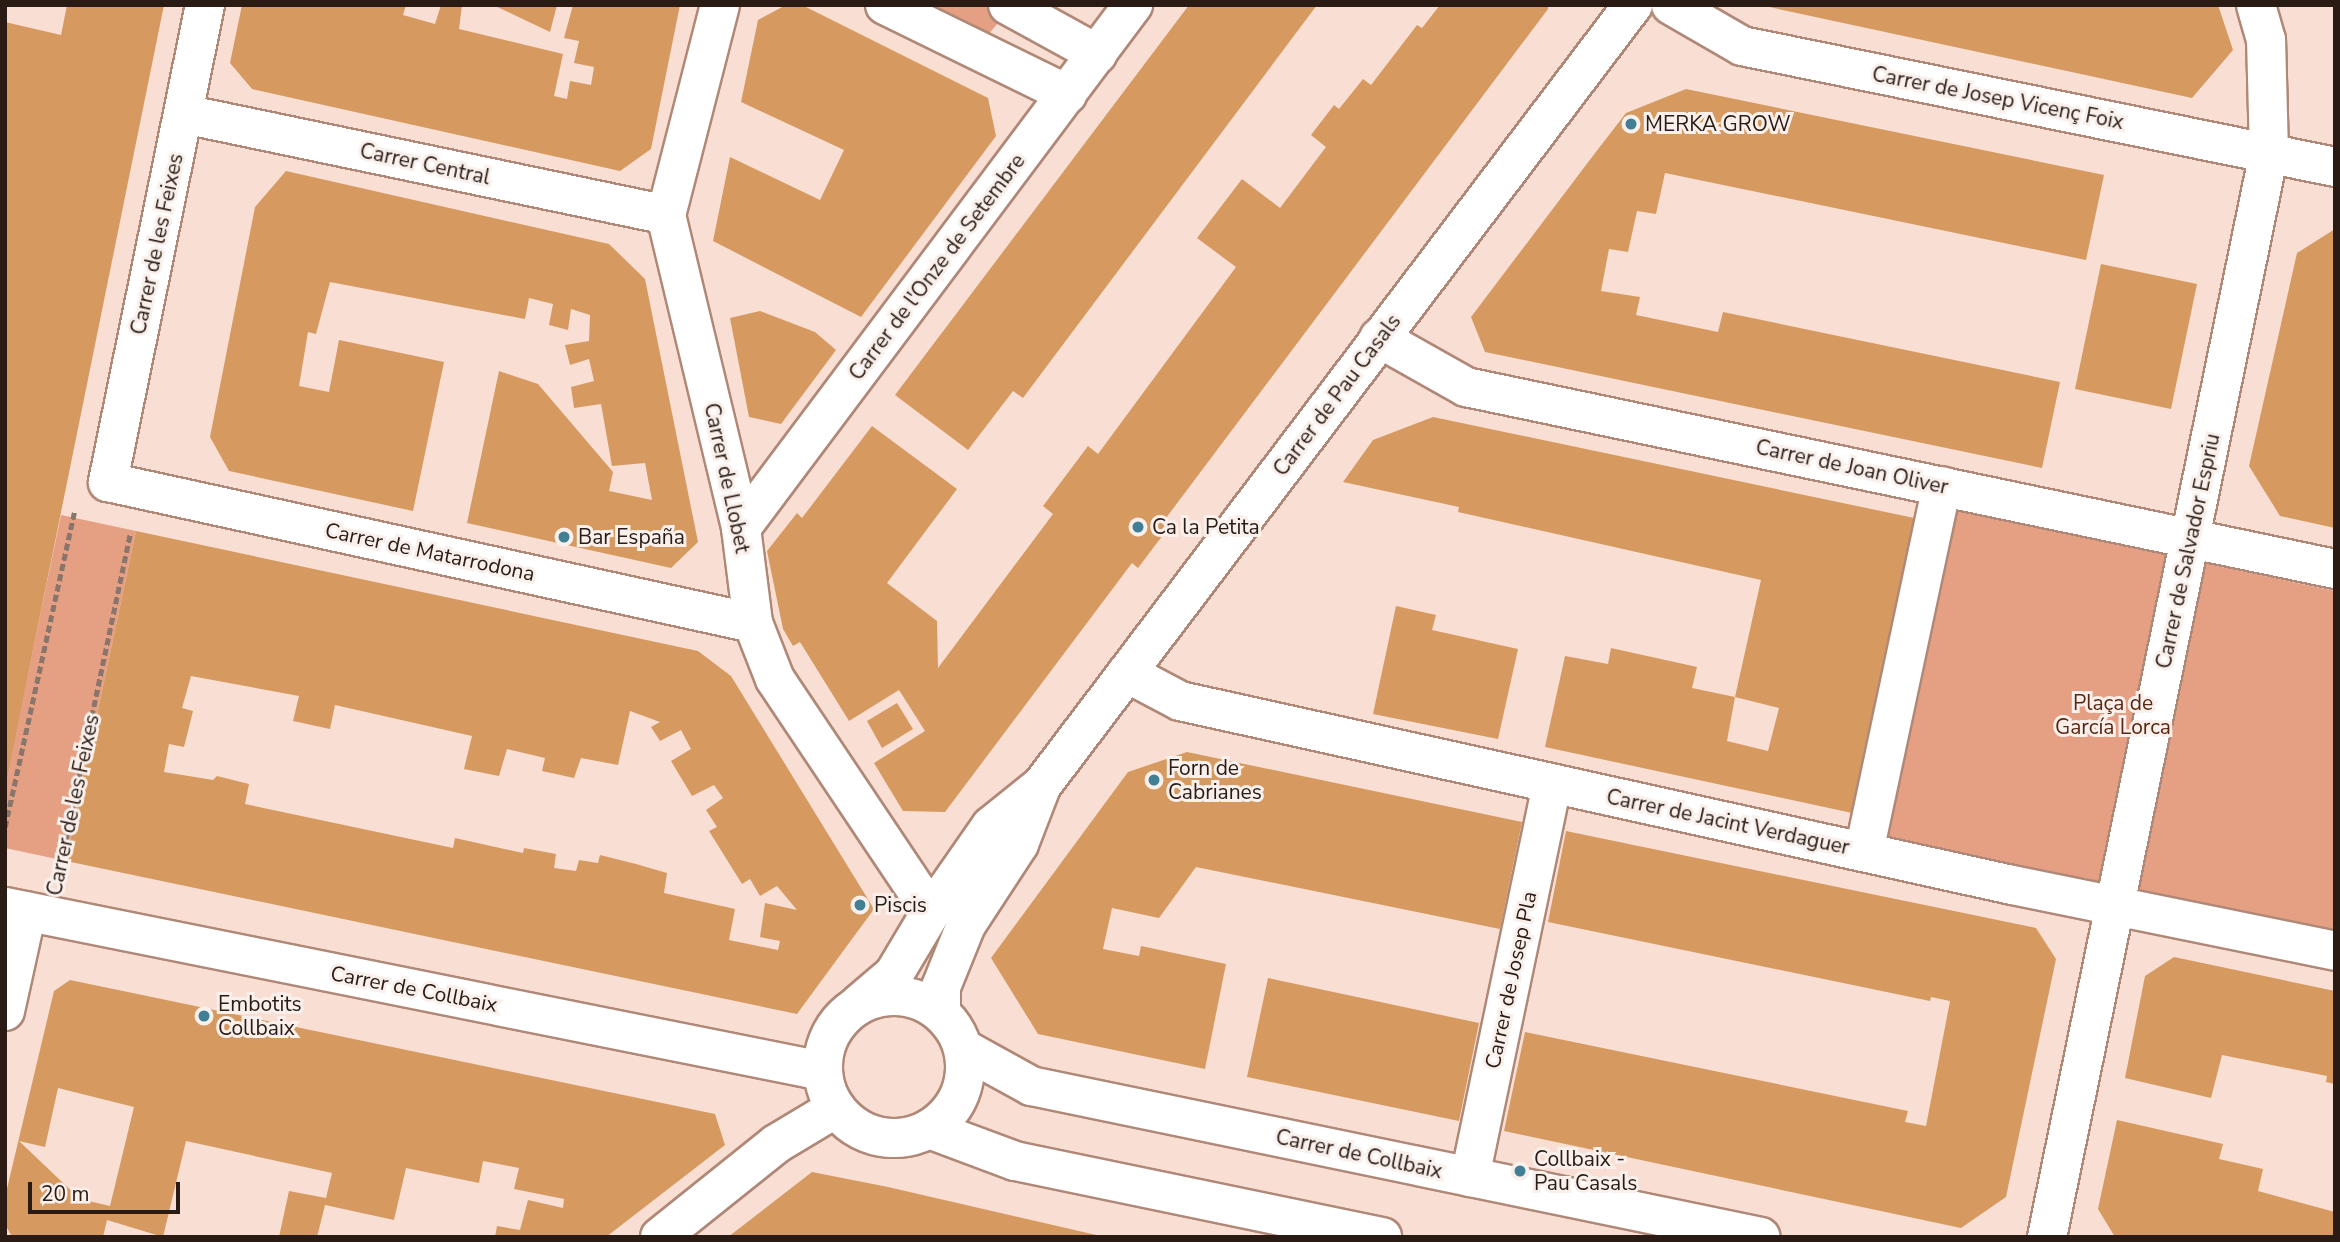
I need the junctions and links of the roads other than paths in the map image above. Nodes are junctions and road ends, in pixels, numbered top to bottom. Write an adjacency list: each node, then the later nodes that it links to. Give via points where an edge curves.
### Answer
1 (205, 5): 11 (street, Carrer de les Feixes)
2 (720, 5): 14 (street, Carrer de Llobet)
3 (885, 5): 10 (street)
4 (1008, 5): 9 (street)
5 (1133, 5): 9 (street, Carrer de l'Onze de Setembre)
6 (1633, 5): 15 (street, Carrer de Pau Casals)
7 (1671, 5): 12 (street, Carrer de Josep Vicenç Foix, via 1742,46)
8 (2256, 5): 12 (street, Carrer de Salvador Espriu, via 2266,40)
9 (1097, 54): 10 (street, Carrer de l'Onze de Setembre)
10 (1067, 94): 18 (street, Carrer de l'Onze de Setembre)
11 (184, 114): 14 (street, Carrer Central); 16 (street, Carrer de les Feixes)
12 (2269, 153): 13 (street, Carrer de Josep Vicenç Foix); 19 (street, Carrer de Salvador Espriu)
13 (2335, 167)
14 (666, 215): 18 (street, Carrer de Llobet)
15 (1379, 338): 17 (street, Carrer de Joan Oliver, via 1466,387); 22 (street, Carrer de Pau Casals)
16 (124, 485): 21 (street, Carrer de Matarrodona)
17 (1942, 486): 19 (street, Carrer de Joan Oliver); 25 (street)
18 (741, 528): 21 (street, Carrer de Llobet)
19 (2190, 539): 20 (street, Carrer de Joan Oliver); 26 (street, Carrer de Salvador Espriu)
20 (2335, 569)
21 (753, 623): 28 (street, Carrer de Llobet, via 775,679)
22 (1127, 673): 23 (street, Carrer de Jacint Verdaguer, via 1180,701); 24 (street, Carrer de Pau Casals)
23 (1552, 783): 25 (street, Carrer de Jacint Verdaguer); 37 (street, Carrer de Josep Pla)
24 (1042, 785): 28 (street, Carrer de Pau Casals, via 991,825); 32 (street, Carrer de Pau Casals, via 1019,844 966,925 941,987)
25 (1864, 852): 26 (street, Carrer de Jacint Verdaguer)
26 (2116, 906): 29 (street, Carrer de Jacint Verdaguer); 41 (street, Carrer de Salvador Espriu)
27 (27, 911): 31 (street); 34 (street, Carrer de Collbaix)
28 (931, 912): 30 (street, Carrer de Pau Casals, via 894,974)
29 (2335, 951)
30 (859, 1004): 32 (street, via 901,996); 34 (street, via 831,1032)
31 (5, 1012)
32 (941, 1013): 33 (street)
33 (964, 1049): 36 (street, via 960,1095); 37 (street, Carrer de Collbaix, via 1031,1086)
34 (822, 1070): 35 (street)
35 (836, 1108): 36 (street, via 855,1126 879,1137 904,1137); 38 (street, via 776,1144)
36 (929, 1129): 39 (street, via 1015,1161)
37 (1471, 1177): 40 (street, Carrer de Collbaix)
38 (660, 1237)
39 (1382, 1237)
40 (1761, 1237)
41 (2047, 1237)

